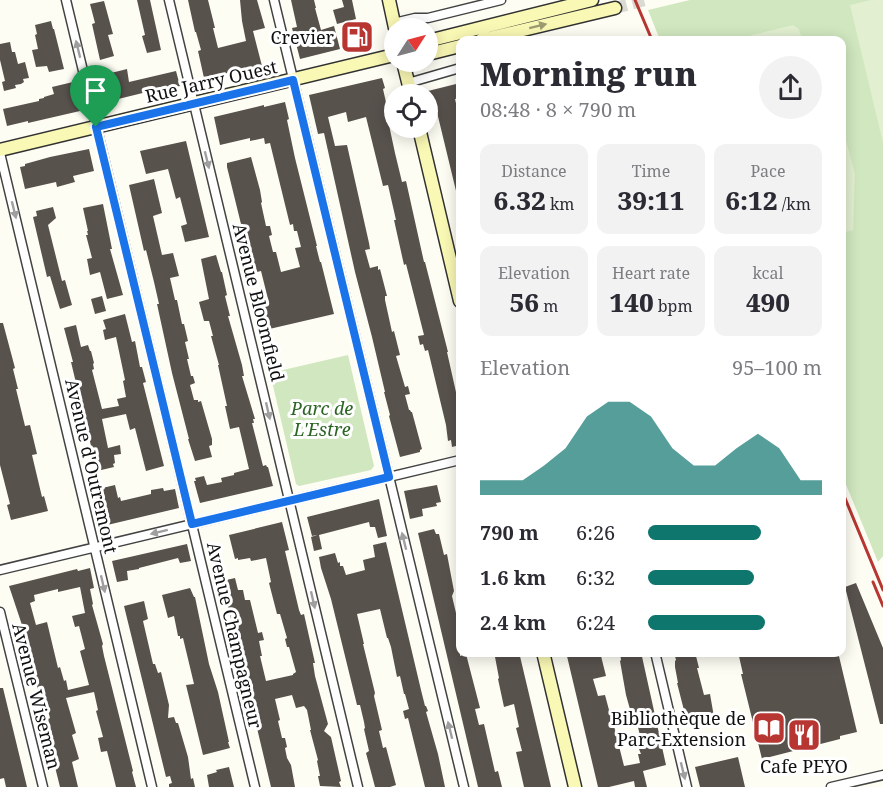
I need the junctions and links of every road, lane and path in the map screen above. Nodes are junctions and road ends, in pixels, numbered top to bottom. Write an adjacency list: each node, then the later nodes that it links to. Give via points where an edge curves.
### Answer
1 (66, 0): 19 (street, Avenue Champagneur, one-way to 1)
2 (170, 0): 18 (street, Avenue Bloomfield)
3 (274, 0): 16 (street)
4 (389, 0): 8 (main road)
5 (500, 0): 9 (street)
6 (592, 0): 11 (main road)
7 (615, 8): 10 (main road, one-way to 7)
8 (393, 18)
9 (428, 18)
10 (498, 36)
11 (438, 38)
12 (456, 47): 13 (main road)
13 (438, 52)
14 (384, 57): 16 (main road, Rue Jarry Ouest)
15 (456, 70): 17 (street)
16 (293, 80): 18 (main road, Rue Jarry Ouest); 24 (street)
17 (422, 84)
18 (193, 103): 19 (main road, Rue Jarry Ouest); 25 (street, Avenue Bloomfield, one-way to 25)
19 (96, 127): 21 (main road, Rue Jarry Ouest); 26 (street, Avenue Champagneur)
20 (421, 138): 22 (main road)
21 (0, 152): 27 (street, Avenue d'Outremont, one-way to 27)
22 (456, 284)
23 (456, 461): 24 (street)
24 (389, 477): 25 (street); 37 (street, one-way to 24)
25 (289, 501): 26 (street); 36 (street, Avenue Bloomfield, one-way to 36)
26 (192, 524): 27 (street, one-way to 27); 35 (street, Avenue Champagneur)
27 (94, 548): 28 (street); 34 (street, Avenue d'Outremont, one-way to 34)
28 (0, 570)
29 (0, 612): 33 (street, Avenue Wiseman)
30 (544, 657): 38 (main road)
31 (656, 657): 39 (street, one-way to 39)
32 (883, 775): 40 (street)
33 (43, 787)
34 (152, 787)
35 (255, 787)
36 (358, 787)
37 (464, 787)
38 (575, 787)
39 (687, 787)
40 (831, 787)

